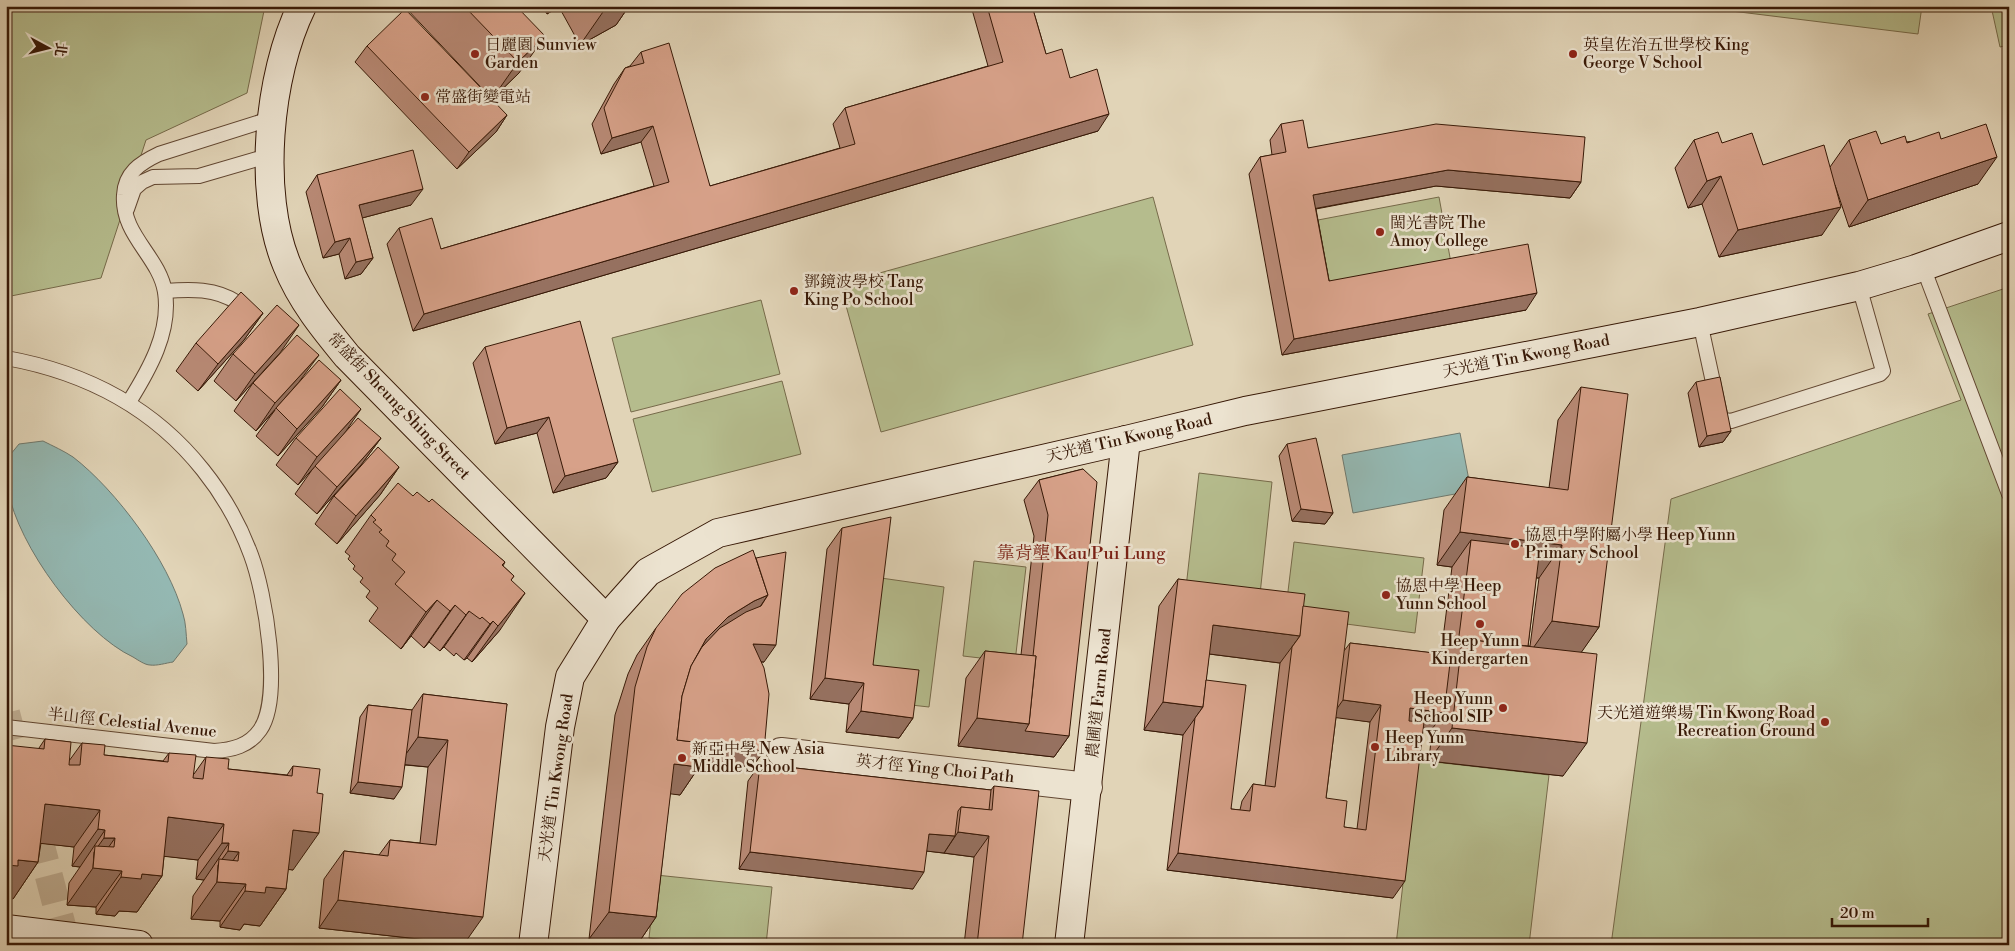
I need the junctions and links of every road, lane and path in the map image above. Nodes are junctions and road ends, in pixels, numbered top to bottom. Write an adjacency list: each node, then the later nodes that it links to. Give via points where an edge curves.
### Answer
1 (302, 6): 2 (street, 常盛街 Sheung Shing Street, via 284,53)
2 (273, 118): 3 (street, 常盛街 Sheung Shing Street); 4 (lane, via 142,162 124,185)
3 (271, 155): 4 (lane, via 199,176 166,176 142,182 134,189 129,201); 15 (street, 常盛街 Sheung Shing Street, via 273,208 286,264 323,327)
4 (127, 222): 8 (lane)
5 (2009, 236): 6 (street, 天光道 Tin Kwong Road)
6 (1923, 267): 7 (street, 天光道 Tin Kwong Road); 14 (lane)
7 (1859, 286): 10 (street, 天光道 Tin Kwong Road); 10 (lane, via 1884,371 1731,421 1721,419)
8 (165, 291): 9 (lane, via 197,290 228,296); 12 (lane, via 158,349)
9 (238, 302)
10 (1700, 322): 13 (street, 天光道 Tin Kwong Road, via 1245,411)
11 (6, 358): 12 (lane, 半山徑 Celestial Avenue, via 64,372)
12 (129, 402): 16 (lane, 半山徑 Celestial Avenue, via 168,434 202,469 230,509 252,555 270,639 266,717 260,730 242,746 214,751)
13 (1126, 440): 15 (street, 天光道 Tin Kwong Road, via 718,533 648,572); 18 (street, 農圃道 Farm Road)
14 (2009, 494)
15 (606, 619): 21 (street, 天光道 Tin Kwong Road, via 570,677 560,727)
16 (6, 727)
17 (781, 752): 18 (street, 英才徑 Ying Choi Path)
18 (1088, 787): 22 (street, 農圃道 Farm Road)
19 (6, 929): 20 (street)
20 (139, 945)
21 (533, 945)
22 (1069, 945)

